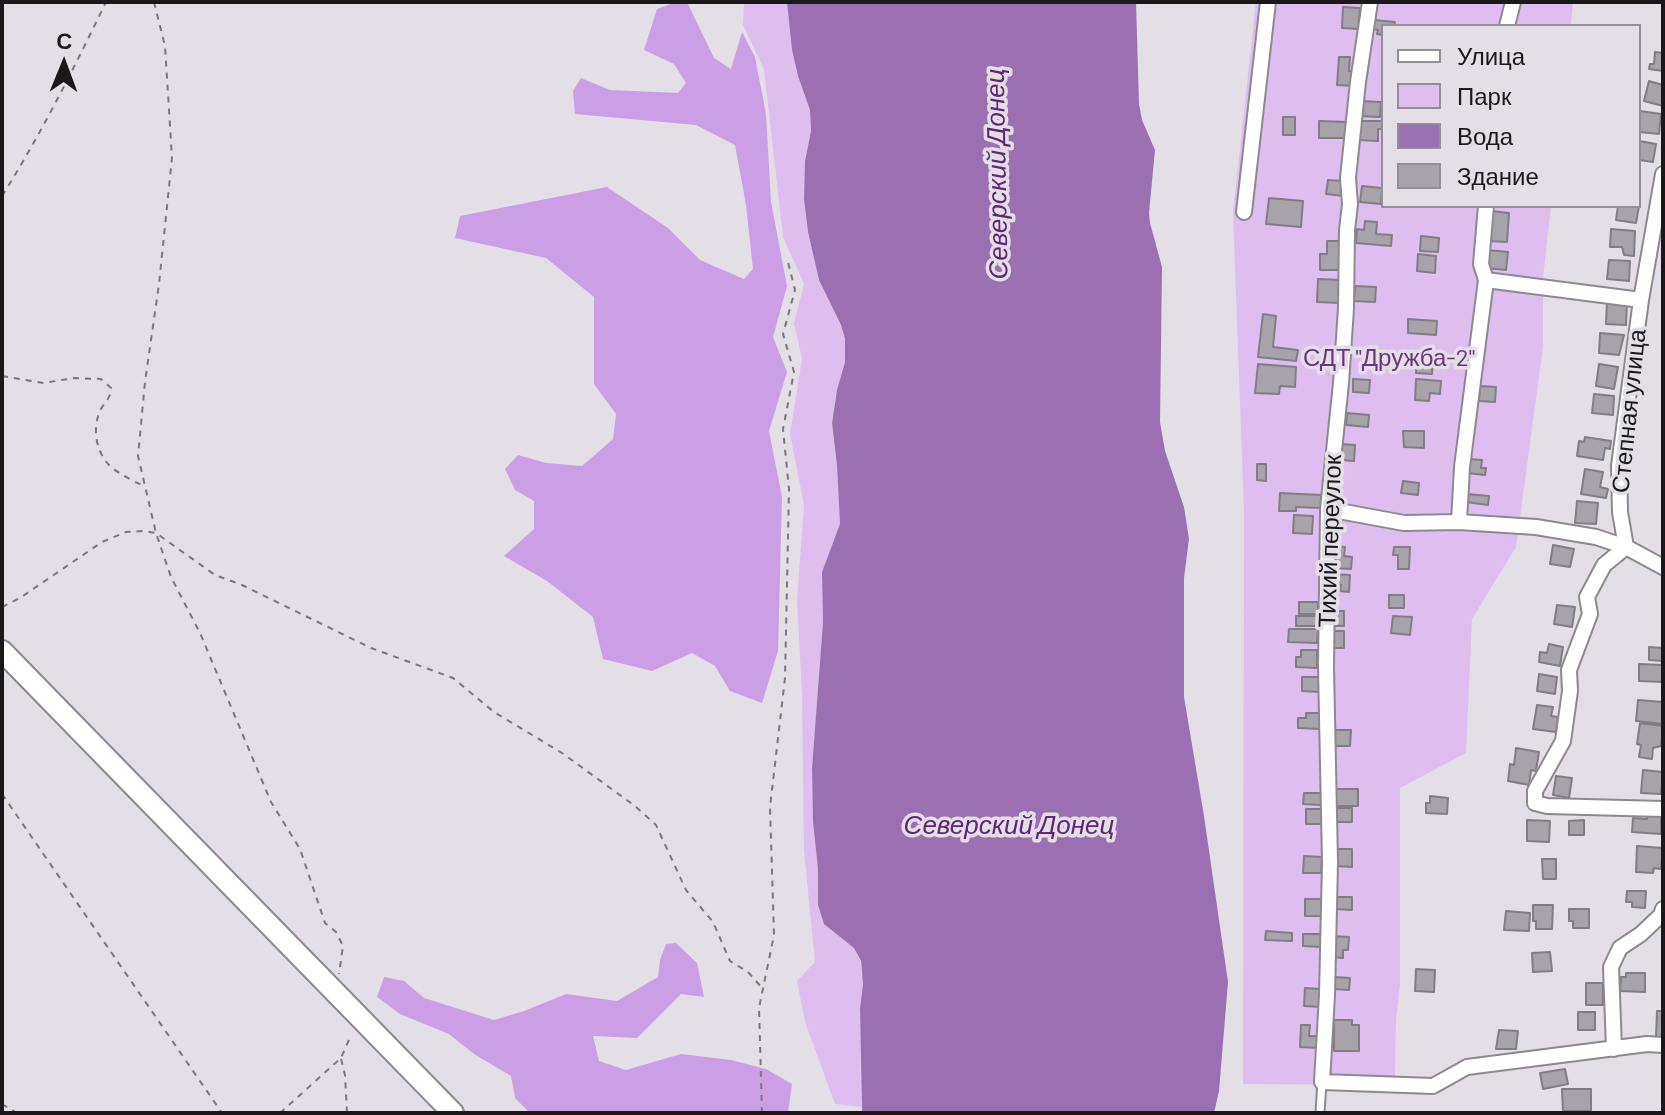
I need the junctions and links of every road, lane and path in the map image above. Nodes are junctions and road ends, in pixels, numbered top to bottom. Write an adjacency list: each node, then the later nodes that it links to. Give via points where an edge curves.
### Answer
1 (106, 2): 8 (path)
2 (154, 2): 15 (path, via 165,46 172,158 138,456)
3 (1268, 2): 10 (street)
4 (1370, 2): 16 (street, Тихий переулок, via 1348,178 1346,308)
5 (1513, 2): 6 (street)
6 (1508, 24)
7 (1663, 174): 13 (street, Степная улица)
8 (2, 196)
9 (1486, 208): 12 (street, via 1481,264)
10 (1244, 212)
11 (787, 258): 26 (path, via 795,290 783,334 794,372 783,429 789,489 785,678 770,807 774,935)
12 (1486, 280): 13 (street); 17 (street)
13 (1641, 300): 19 (street, Степная улица, via 1619,466)
14 (2, 376): 15 (path, via 44,383 101,379 111,388 111,396 94,428 101,452 110,466)
15 (145, 487): 18 (path)
16 (1328, 509): 17 (street, via 1404,523); 32 (street, Тихий переулок, via 1330,862)
17 (1459, 522): 19 (street, via 1536,527)
18 (156, 533): 21 (path, via 126,532 102,542); 26 (path, via 215,575 371,648 453,678 494,712 635,806 656,825 686,890 713,922 730,961); 27 (path, via 271,802 300,849 325,923 343,946)
19 (1626, 547): 20 (street); 24 (street, via 1604,565 1587,597 1590,614 1569,670 1563,741 1535,791 1535,803)
20 (1663, 567)
21 (2, 607)
22 (2, 651): 27 (street)
23 (2, 794): 35 (path)
24 (1663, 809)
25 (1663, 909): 30 (street, via 1620,948 1611,967)
26 (763, 989): 39 (path)
27 (335, 990): 28 (street)
28 (360, 1017): 31 (path); 38 (street)
29 (1663, 1045): 30 (street)
30 (1614, 1049): 32 (street, via 1467,1067 1433,1086)
31 (341, 1058): 36 (path); 37 (path)
32 (1322, 1082): 40 (lane)
33 (2, 1104): 34 (path)
34 (17, 1113)
35 (222, 1113)
36 (280, 1113)
37 (347, 1113)
38 (453, 1113)
39 (762, 1113)
40 (1320, 1113)

